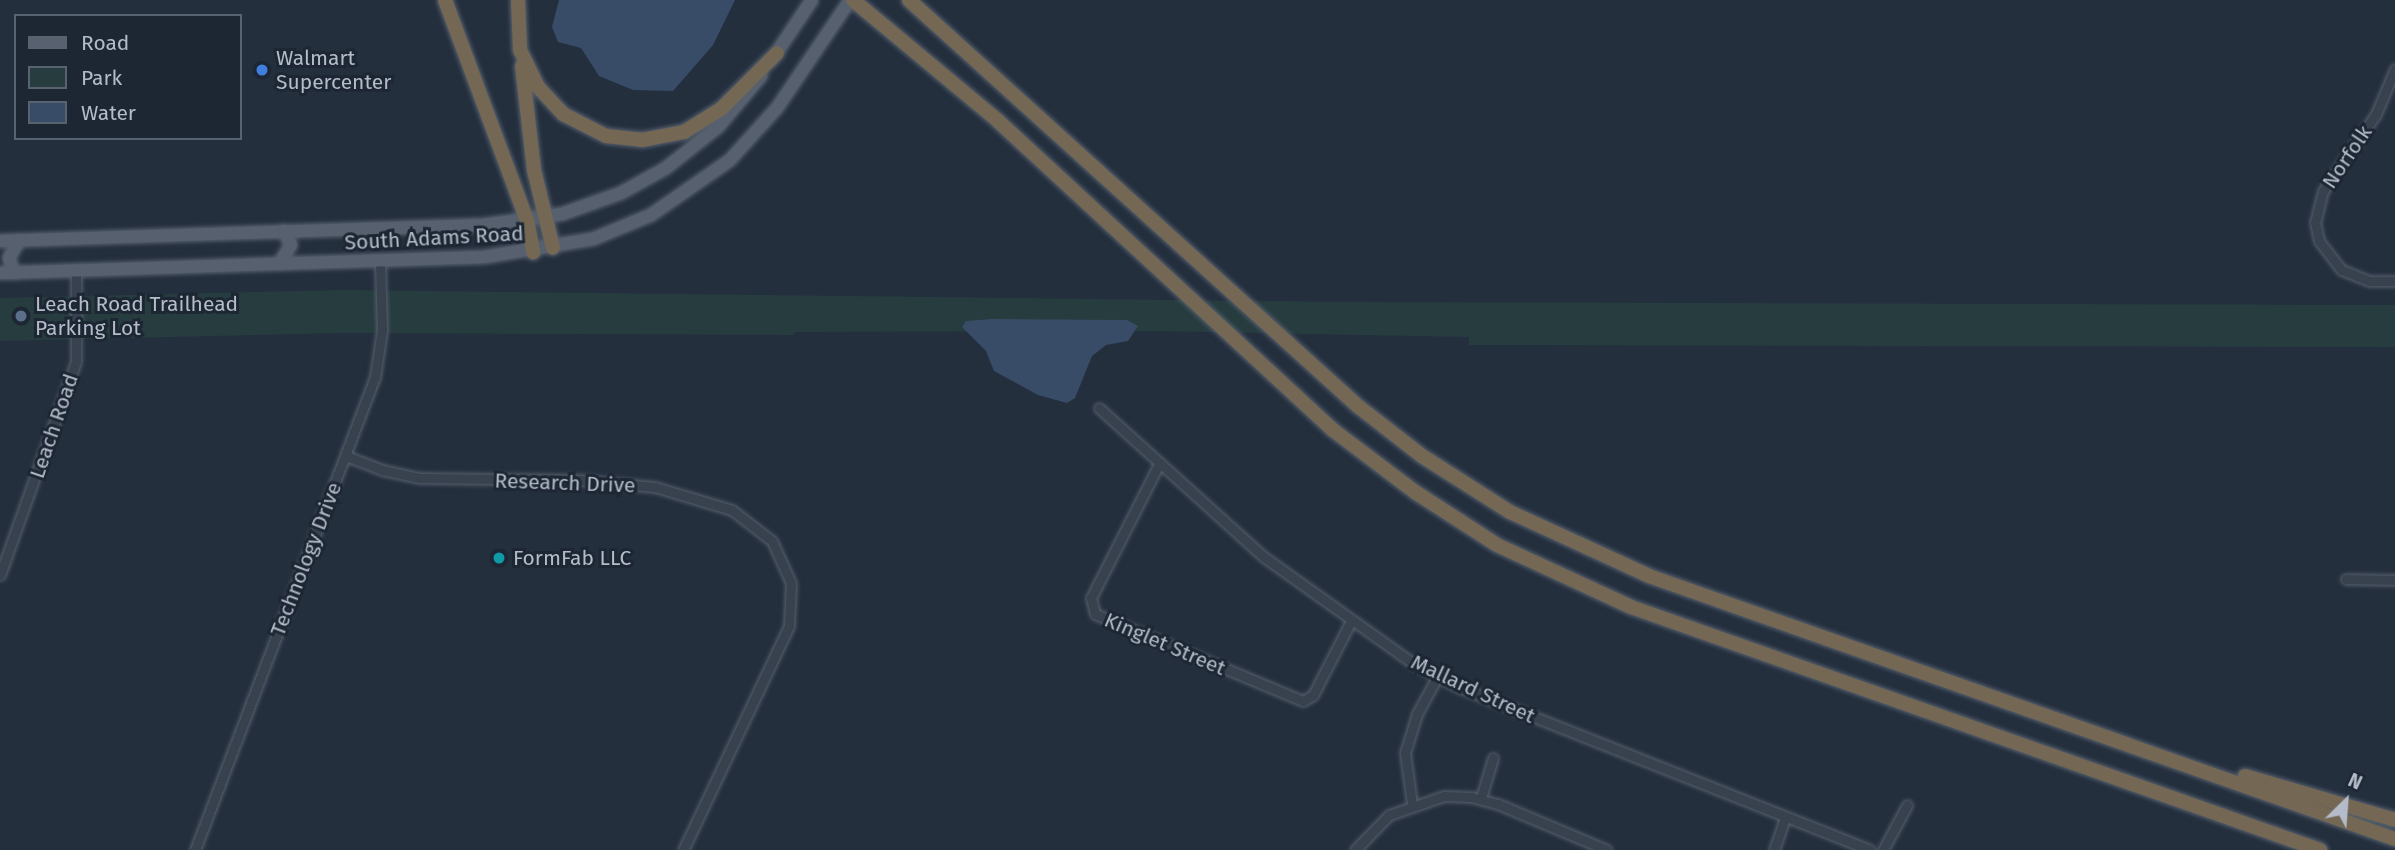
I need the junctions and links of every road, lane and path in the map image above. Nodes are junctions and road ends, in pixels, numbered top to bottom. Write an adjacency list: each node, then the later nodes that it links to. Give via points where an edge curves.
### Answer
1 (445, 0): 12 (highway)
2 (517, 0): 7 (highway)
3 (812, 0): 9 (main road, South Adams Road)
4 (851, 0): 16 (main road, South Adams Road, via 766,122 705,180 635,223); 47 (highway, via 948,76 1239,344 1394,478 1477,533 1564,579)
5 (909, 0): 8 (highway)
6 (921, 0): 8 (highway)
7 (520, 50): 9 (highway, via 538,87 563,114 606,136 642,140 684,132 708,118); 11 (highway)
8 (970, 51): 32 (highway, via 1224,285 1422,456 1553,535 1667,583)
9 (776, 53): 11 (main road, South Adams Road, via 718,127 666,168 621,193)
10 (2395, 69): 23 (street, Norfolk, via 2376,114 2323,191 2315,222 2319,241 2342,270 2369,281)
11 (543, 217): 12 (main road, South Adams Road); 16 (highway)
12 (527, 220): 13 (main road, South Adams Road); 17 (highway)
13 (284, 231): 14 (main road, South Adams Road); 19 (main road, via 291,245)
14 (20, 240): 15 (main road, South Adams Road); 22 (main road, via 9,258)
15 (0, 241)
16 (553, 248): 17 (main road, South Adams Road)
17 (533, 252): 18 (main road, South Adams Road)
18 (380, 261): 19 (main road, South Adams Road); 25 (street, Technology Drive, via 379,361)
19 (279, 264): 20 (main road, South Adams Road)
20 (76, 270): 22 (main road, South Adams Road); 27 (street, Leach Road, via 79,333 74,370)
21 (0, 273): 22 (main road, South Adams Road)
22 (14, 273)
23 (2395, 281)
24 (1099, 408): 26 (street, Mallard Street)
25 (346, 456): 40 (street, Technology Drive); 41 (street, Research Drive, via 421,478 580,480 655,487 732,510 772,541 791,583 789,626)
26 (1159, 464): 30 (street, Mallard Street, via 1264,557); 30 (street, Kinglet Street, via 1091,598 1095,614 1303,701 1313,695)
27 (0, 575)
28 (2346, 579): 29 (street)
29 (2395, 580)
30 (1350, 621): 31 (street, Mallard Street)
31 (1437, 677): 35 (street, via 1416,714 1405,753); 37 (street, Mallard Street)
32 (2103, 735): 38 (highway); 39 (highway)
33 (1493, 758): 34 (street)
34 (1481, 798): 35 (street, via 1444,796); 43 (street)
35 (1412, 804): 42 (street, via 1376,824)
36 (1907, 805): 46 (street)
37 (1785, 818): 44 (street); 45 (street, Mallard Street)
38 (2395, 820)
39 (2395, 839)
40 (195, 850)
41 (683, 850)
42 (1355, 850)
43 (1607, 850)
44 (1774, 850)
45 (1870, 850)
46 (1883, 850)
47 (2320, 850)

